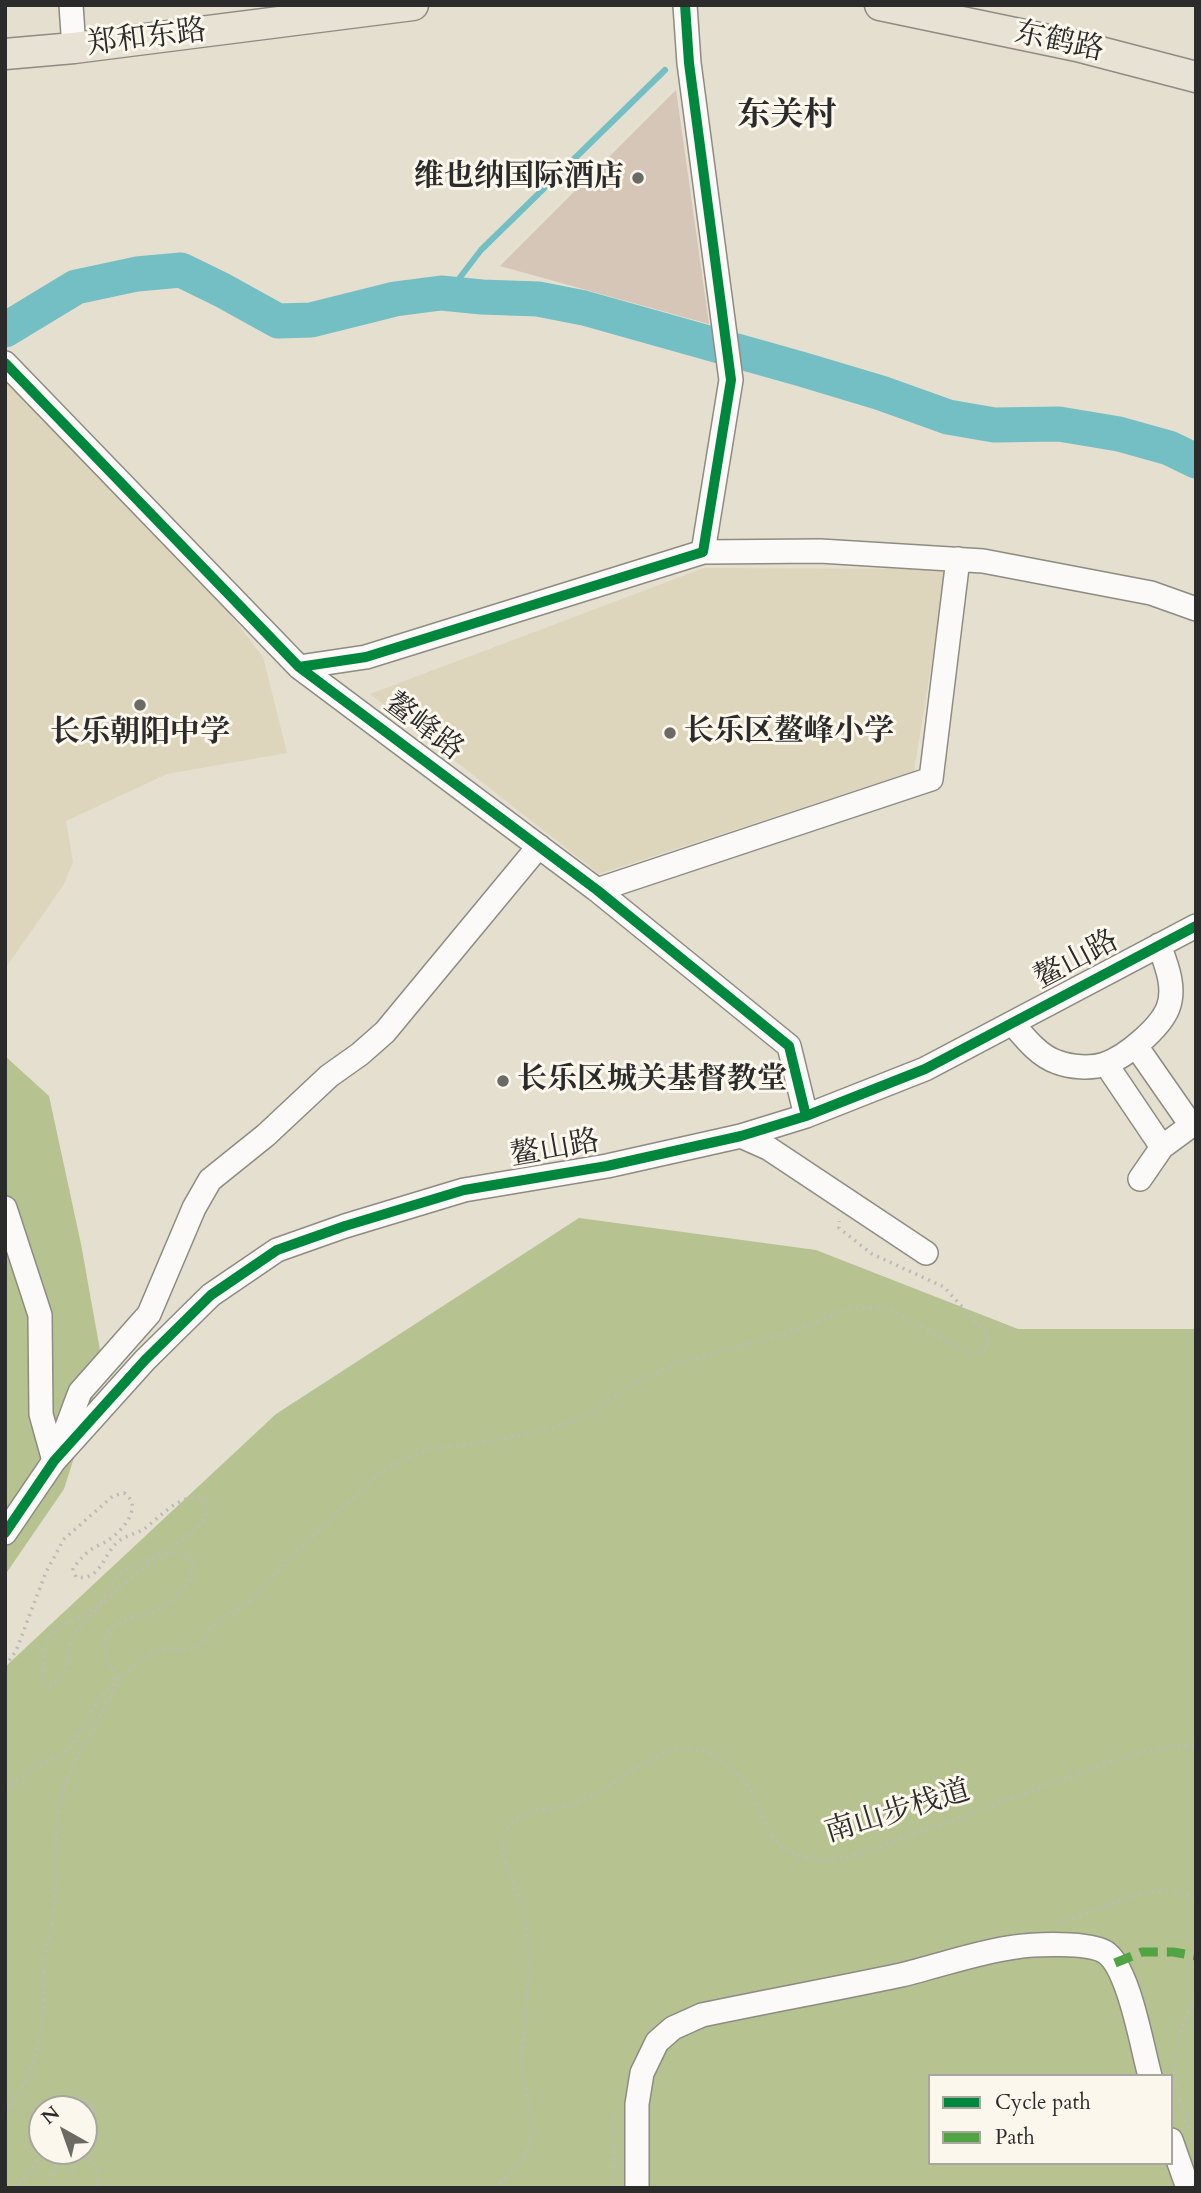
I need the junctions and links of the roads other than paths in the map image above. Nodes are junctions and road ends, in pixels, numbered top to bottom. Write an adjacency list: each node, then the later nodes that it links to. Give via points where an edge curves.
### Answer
1 (71, 5): 5 (street)
2 (413, 5): 5 (main road, 郑和东路)
3 (685, 5): 9 (street, via 688,63 731,380)
4 (880, 5): 7 (main road, 东鹤路, via 1077,46)
5 (74, 48): 6 (main road, 郑和东路)
6 (5, 54)
7 (1196, 78)
8 (6, 364): 12 (street, 鳌峰路)
9 (703, 552): 10 (street, via 820,551); 12 (street, via 366,657)
10 (958, 559): 11 (street, via 1151,593); 14 (street, via 930,779)
11 (1196, 609)
12 (299, 667): 13 (street, 鳌峰路)
13 (539, 846): 14 (street, 鳌峰路); 27 (street, via 385,1032 210,1180 149,1314 80,1392)
14 (597, 890): 20 (street, 鳌峰路, via 789,1046)
15 (1196, 926): 16 (street, 鳌山路)
16 (1159, 945): 17 (street, 鳌山路); 18 (street, via 1170,974 1168,1006 1156,1027)
17 (1013, 1024): 19 (street, via 1035,1048 1057,1062 1086,1067); 20 (street, 鳌山路, via 926,1069)
18 (1136, 1046): 19 (street); 21 (street)
19 (1106, 1064): 23 (street)
20 (806, 1116): 22 (street, 鳌山路)
21 (1194, 1124): 23 (street)
22 (741, 1136): 26 (street, via 768,1148); 27 (street, 鳌山路, via 607,1166 464,1190 277,1250 211,1295)
23 (1162, 1147): 24 (street)
24 (1140, 1179)
25 (5, 1208): 27 (street, via 40,1315 41,1413)
26 (926, 1253)
27 (54, 1461): 28 (street, 鳌山路)
28 (5, 1532)
29 (1149, 2074): 31 (street, via 1128,1989 1105,1952 1084,1946 1018,1946 702,2015 673,2028 657,2042 642,2073 637,2104)
30 (1182, 2139): 32 (street)
31 (637, 2188)
32 (1188, 2188)

